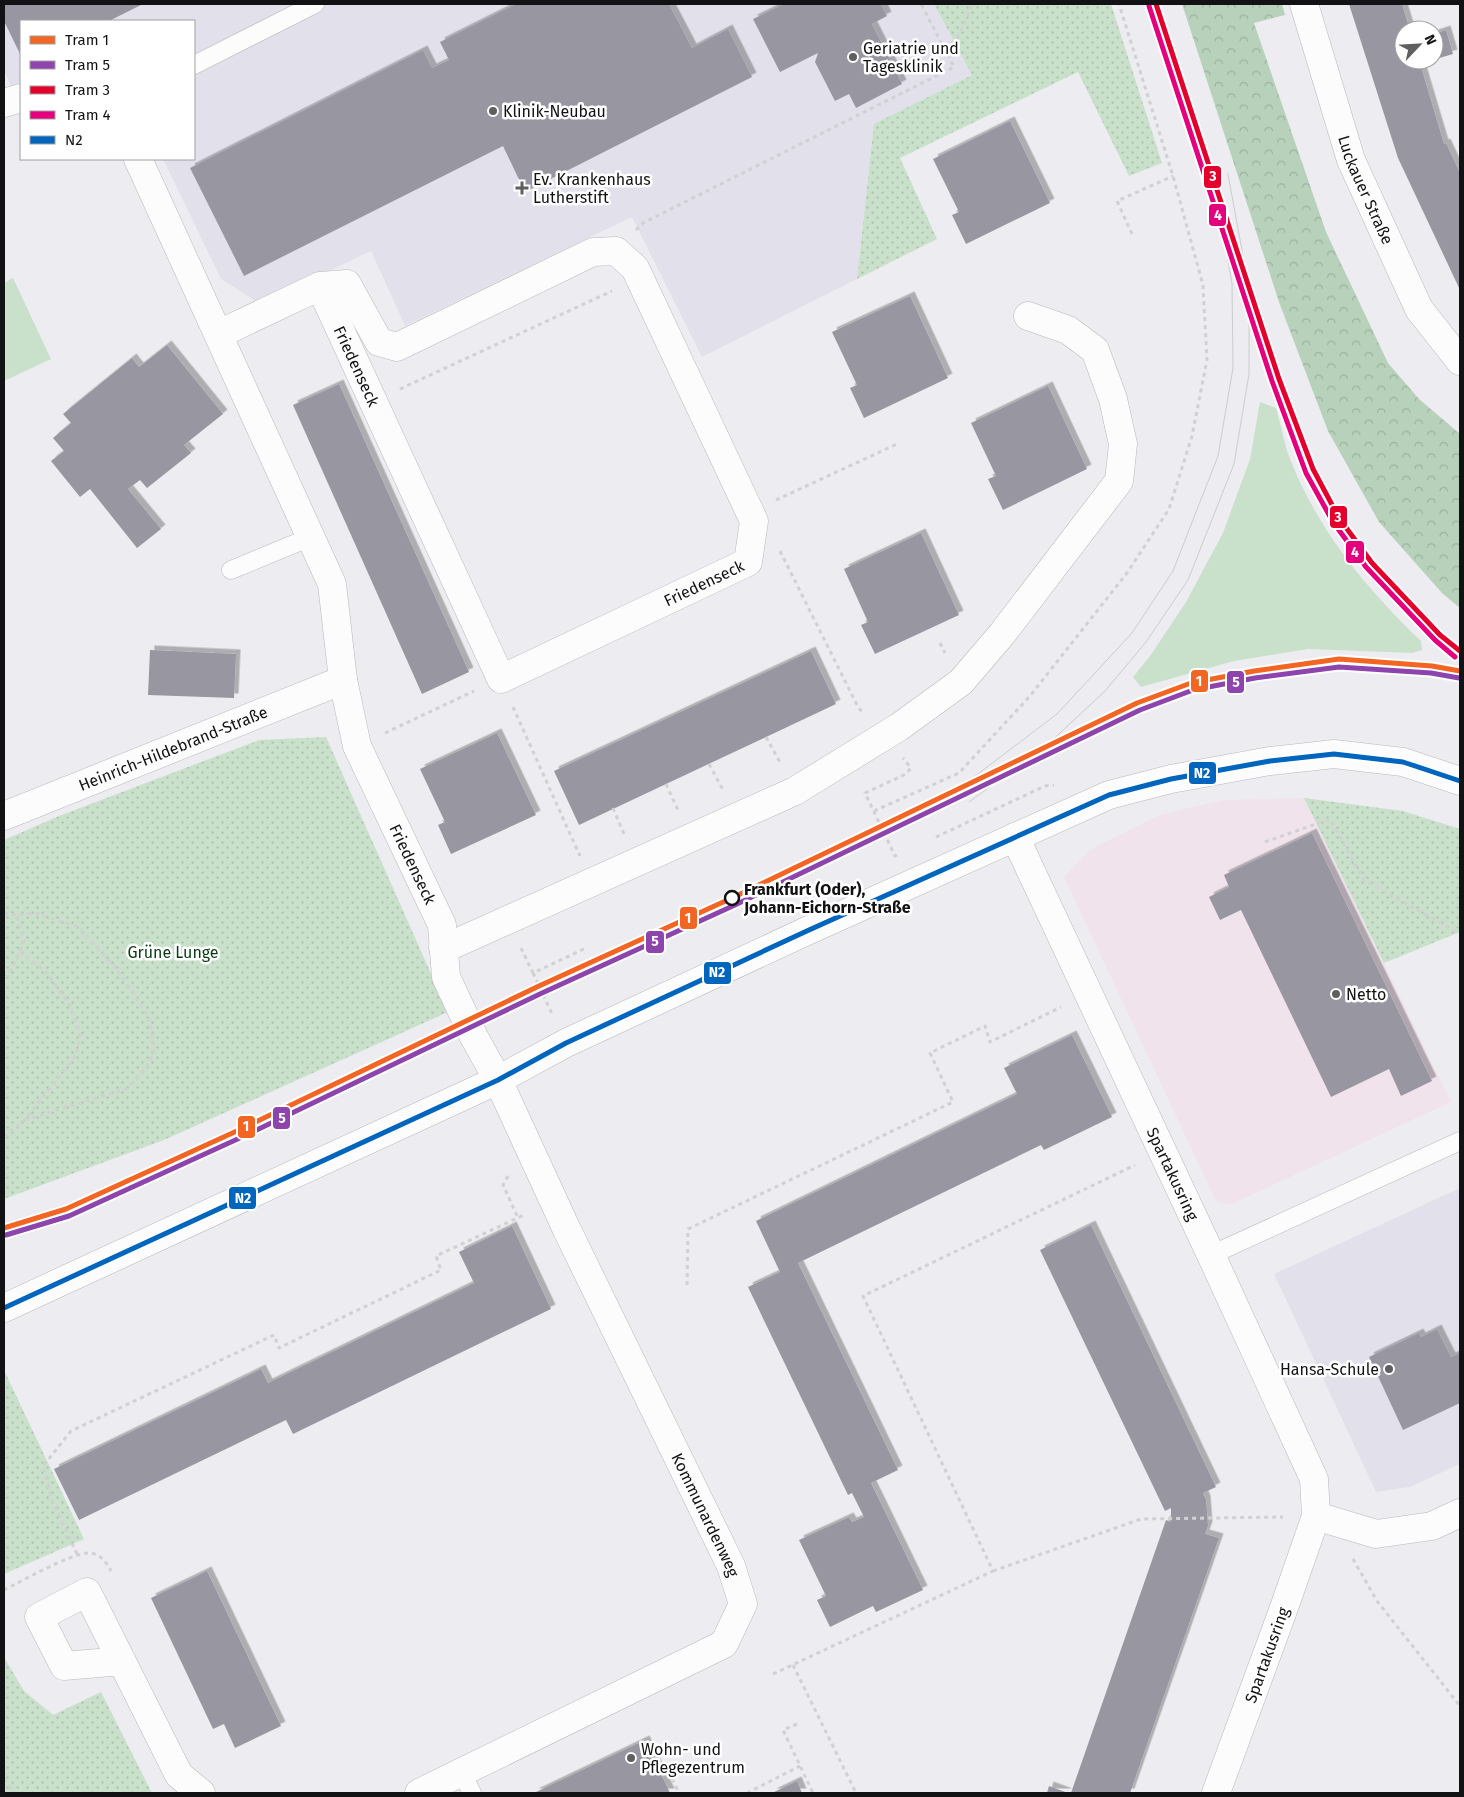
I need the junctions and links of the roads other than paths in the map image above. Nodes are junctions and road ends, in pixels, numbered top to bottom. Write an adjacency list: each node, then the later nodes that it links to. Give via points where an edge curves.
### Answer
1 (316, 4): 3 (lane)
2 (1304, 4): 10 (street, Luckauer Straße, via 1351,160 1419,309)
3 (195, 64)
4 (20, 98): 5 (street)
5 (4, 103)
6 (138, 160): 9 (street, Friedenseck)
7 (320, 286): 7 (street, Friedenseck, via 501,679 748,562 754,521 635,268 616,251 593,252 397,347 379,342 347,284); 9 (street, Friedenseck)
8 (1028, 316): 17 (street, via 1068,330 1095,350 1113,399 1123,444 1119,481 1002,634 961,682 899,727 795,791)
9 (218, 334): 11 (street, Friedenseck)
10 (1460, 361)
11 (311, 537): 12 (lane); 13 (street, Friedenseck, via 332,584)
12 (231, 570)
13 (343, 680): 15 (street, Heinrich-Hildebrand-Straße); 17 (street, Friedenseck, via 357,746 442,925)
14 (1460, 781): 16 (street, via 1403,762 1334,754 1270,761 1171,779 1109,795)
15 (4, 816)
16 (1015, 837): 18 (street, via 566,1043); 20 (street, Spartakusring)
17 (443, 947): 18 (street, Friedenseck, via 446,977)
18 (498, 1080): 21 (street); 25 (street, Kommunardenweg, via 731,1566 743,1604 724,1644)
19 (1460, 1141): 20 (lane)
20 (1211, 1255): 23 (street, Spartakusring, via 1314,1479)
21 (4, 1308)
22 (1460, 1513): 23 (street, via 1432,1526 1376,1534)
23 (1323, 1518): 28 (street, Spartakusring, via 1285,1605)
24 (122, 1661): 26 (street, via 179,1775)
25 (467, 1783): 27 (street, Kommunardenweg)
26 (200, 1793)
27 (419, 1793)
28 (1216, 1793)

